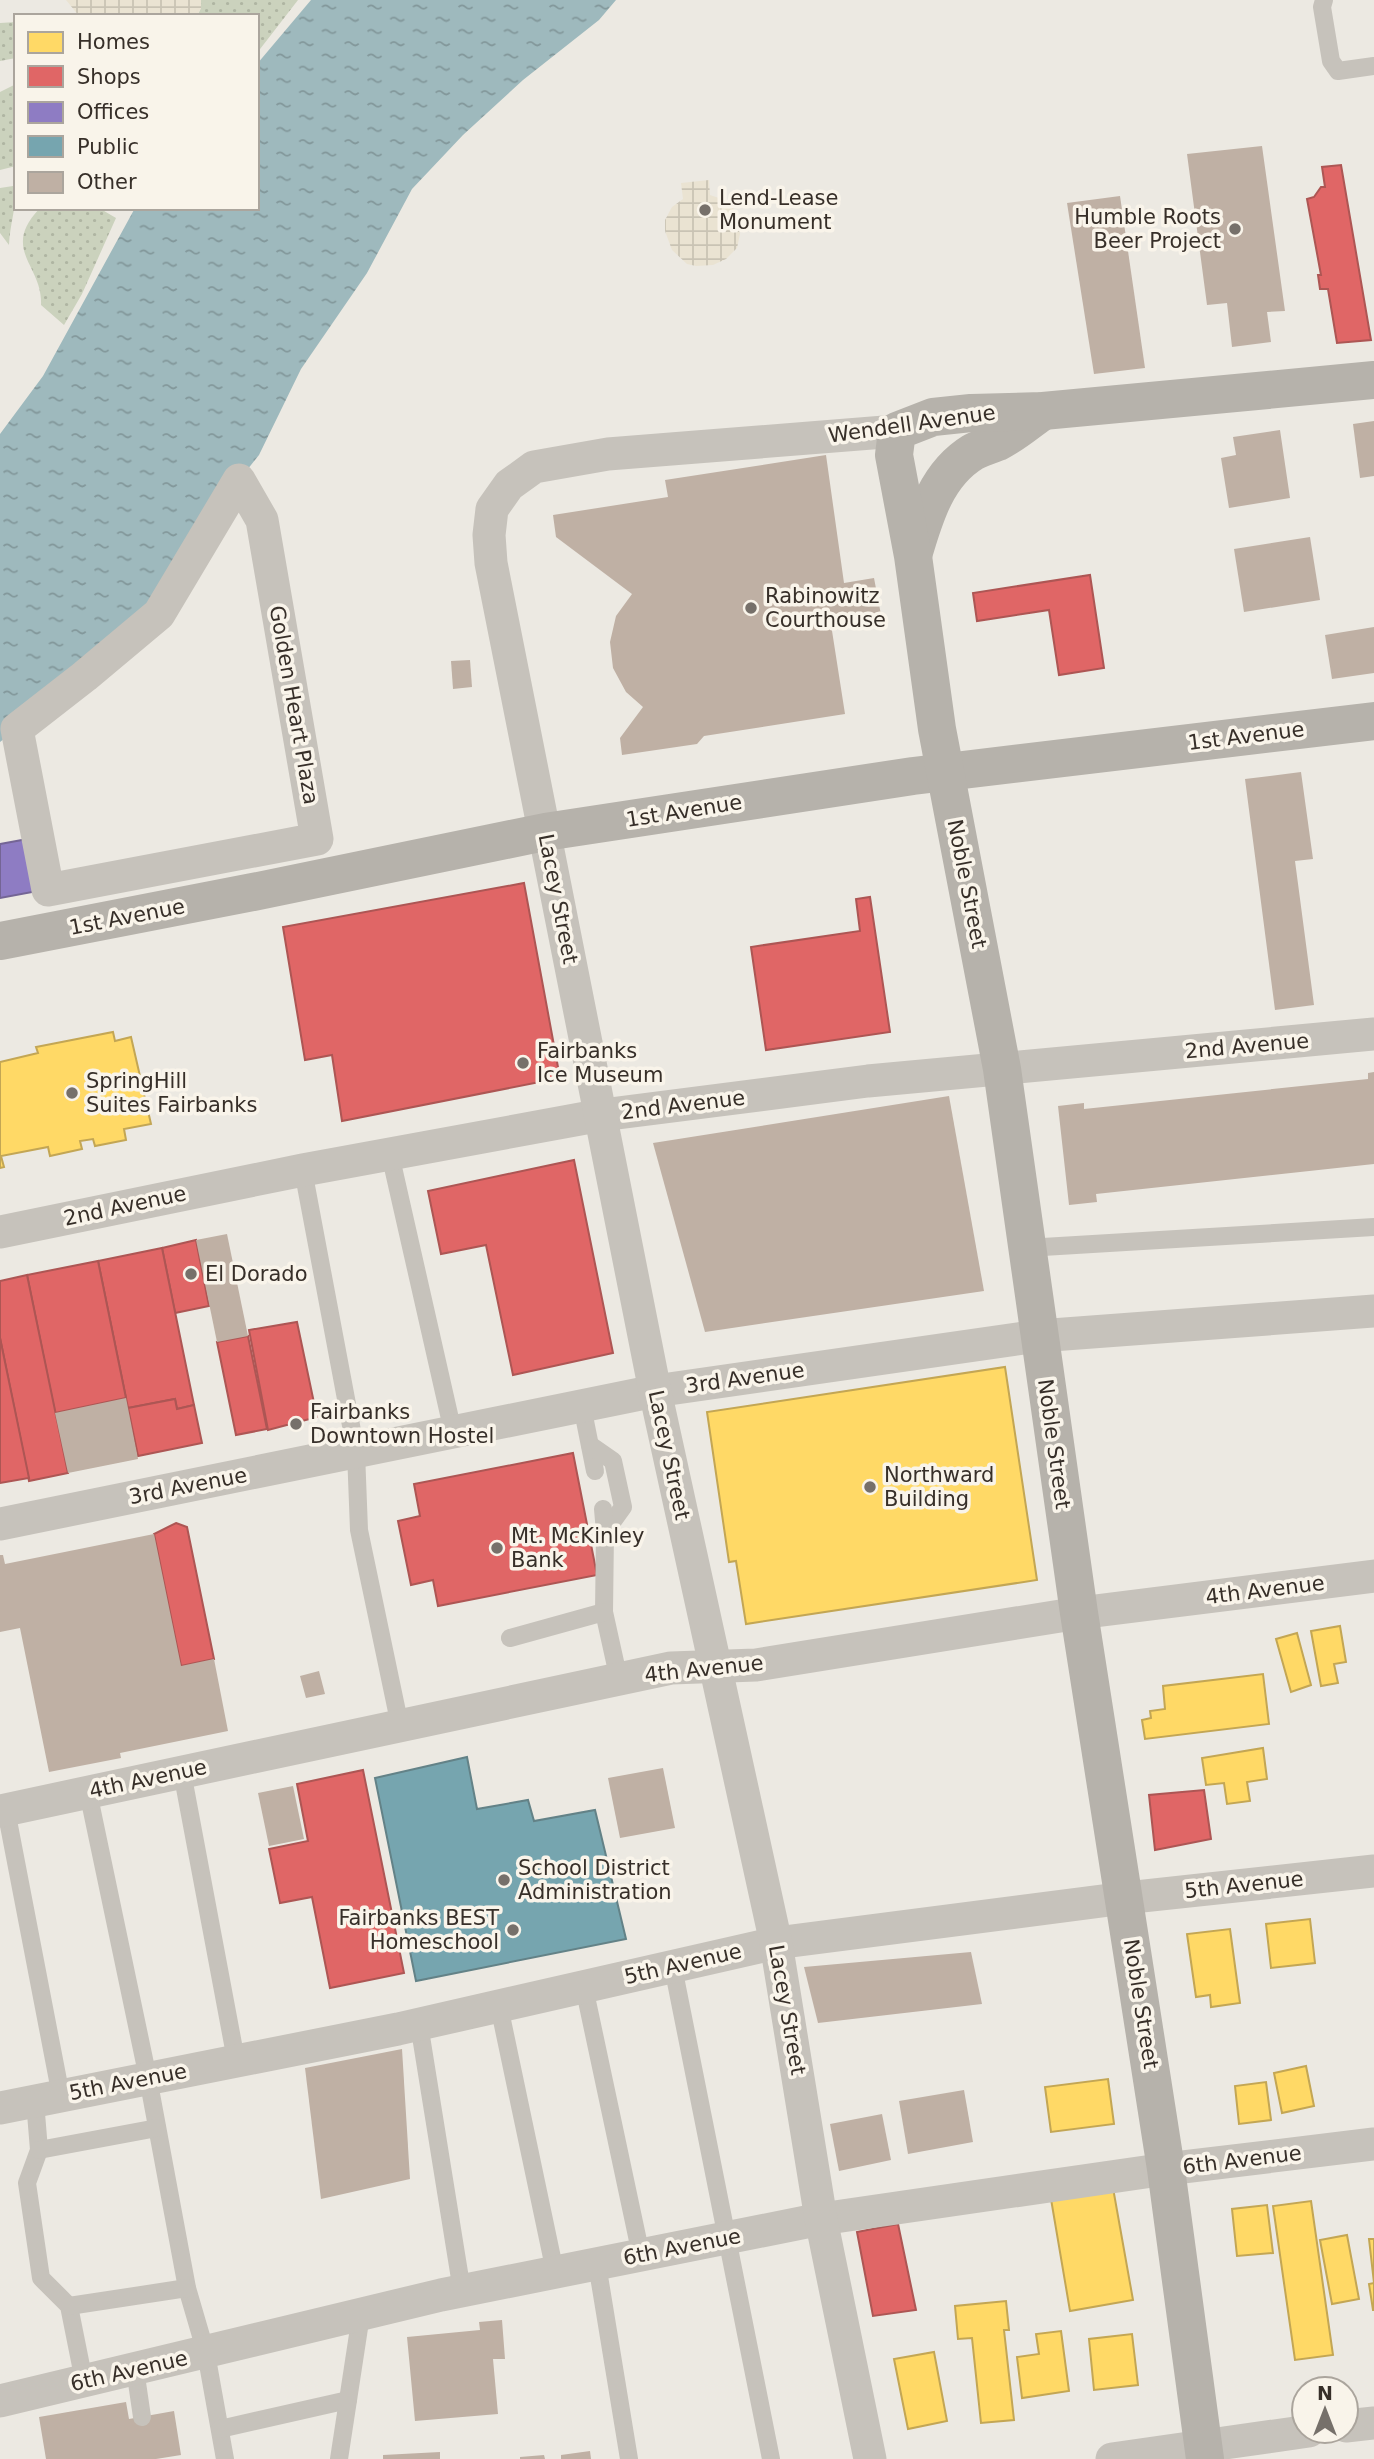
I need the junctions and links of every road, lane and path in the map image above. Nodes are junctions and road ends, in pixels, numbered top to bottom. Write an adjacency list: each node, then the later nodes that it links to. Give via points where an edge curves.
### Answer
1 (1324, 0): 2 (lane, via 1331,61 1338,71)
2 (1374, 66)
3 (1374, 380): 4 (street, Wendell Avenue)
4 (1043, 411): 5 (street, Wendell Avenue, via 933,417); 7 (street, via 1001,440 973,452 946,478 933,496)
5 (897, 431): 6 (street, Wendell Avenue, via 608,454); 7 (street, Noble Street, via 894,455)
6 (534, 467): 11 (street, Lacey Street, via 509,485 492,509 489,535)
7 (913, 556): 10 (street, Noble Street)
8 (1374, 721): 10 (street, 1st Avenue)
9 (18, 729): 9 (street, Golden Heart Plaza, via 159,614 239,480 262,520 317,839 48,890)
10 (946, 773): 11 (street, 1st Avenue); 14 (street, Noble Street)
11 (545, 832): 12 (street, 1st Avenue); 15 (street, Lacey Street)
12 (0, 941)
13 (1374, 1034): 14 (street, 2nd Avenue)
14 (1002, 1069): 15 (street, 2nd Avenue); 20 (street, Noble Street)
15 (602, 1115): 16 (street, 2nd Avenue); 23 (street, Lacey Street)
16 (390, 1154): 17 (street, 2nd Avenue); 25 (lane)
17 (303, 1170): 19 (street, 2nd Avenue); 27 (lane)
18 (1374, 1227): 20 (lane)
19 (0, 1232)
20 (1026, 1248): 22 (street, Noble Street)
21 (1374, 1311): 22 (street, 3rd Avenue)
22 (1038, 1336): 23 (street, 3rd Avenue); 34 (street, Noble Street)
23 (655, 1391): 24 (street, 3rd Avenue); 36 (street, Lacey Street)
24 (582, 1406): 25 (street, 3rd Avenue); 26 (lane)
25 (453, 1432): 27 (street, 3rd Avenue)
26 (590, 1445): 28 (lane); 31 (lane, via 613,1461 623,1507)
27 (356, 1452): 30 (street, 3rd Avenue); 38 (lane, via 359,1530)
28 (595, 1471)
29 (603, 1509): 31 (lane)
30 (0, 1524)
31 (605, 1532): 33 (lane)
32 (1374, 1576): 34 (street, 4th Avenue)
33 (604, 1612): 35 (lane); 37 (lane)
34 (1079, 1612): 36 (street, 4th Avenue, via 756,1665); 43 (street, Noble Street)
35 (510, 1638)
36 (715, 1667): 37 (street, 4th Avenue, via 671,1668); 44 (street, Lacey Street)
37 (619, 1680): 38 (street, 4th Avenue)
38 (400, 1726): 39 (street, 4th Avenue)
39 (182, 1772): 40 (street, 4th Avenue); 49 (lane)
40 (88, 1792): 41 (street, 4th Avenue); 50 (lane)
41 (3, 1811): 51 (lane)
42 (1374, 1871): 43 (street, 5th Avenue)
43 (1125, 1898): 44 (street, 5th Avenue); 56 (street, Noble Street)
44 (776, 1943): 45 (street, 5th Avenue); 57 (street, Lacey Street)
45 (673, 1966): 46 (street, 5th Avenue); 58 (lane)
46 (584, 1987): 47 (street, 5th Avenue); 59 (lane)
47 (499, 2006): 48 (street, 5th Avenue); 61 (lane)
48 (419, 2024): 49 (street, 5th Avenue); 63 (lane)
49 (236, 2060): 50 (street, 5th Avenue)
50 (148, 2078): 51 (street, 5th Avenue); 53 (lane)
51 (48, 2099): 52 (street, 5th Avenue); 55 (lane)
52 (0, 2108)
53 (157, 2128): 55 (lane); 62 (lane)
54 (1374, 2144): 56 (street, 6th Avenue)
55 (39, 2150): 64 (lane, via 27,2183 41,2278)
56 (1166, 2169): 57 (street, 6th Avenue); 74 (street, Noble Street)
57 (821, 2219): 58 (street, 6th Avenue); 79 (street, Lacey Street)
58 (729, 2237): 59 (street, 6th Avenue); 78 (lane)
59 (641, 2255): 60 (street, 6th Avenue)
60 (597, 2264): 61 (street, 6th Avenue); 77 (lane)
61 (555, 2272): 63 (street, 6th Avenue)
62 (187, 2288): 64 (lane); 66 (lane)
63 (462, 2291): 65 (street, 6th Avenue)
64 (69, 2305): 68 (lane)
65 (361, 2315): 66 (street, 6th Avenue); 69 (lane)
66 (206, 2353): 67 (street, 6th Avenue); 72 (lane)
67 (135, 2369): 68 (street, 6th Avenue); 71 (lane)
68 (84, 2381): 70 (street, 6th Avenue)
69 (348, 2400): 72 (lane); 76 (lane)
70 (0, 2401)
71 (142, 2417)
72 (220, 2428): 75 (lane)
73 (1290, 2435): 74 (street)
74 (1204, 2452): 80 (street)
75 (225, 2459)
76 (339, 2459)
77 (629, 2459)
78 (771, 2459)
79 (870, 2459)
80 (1112, 2459)

